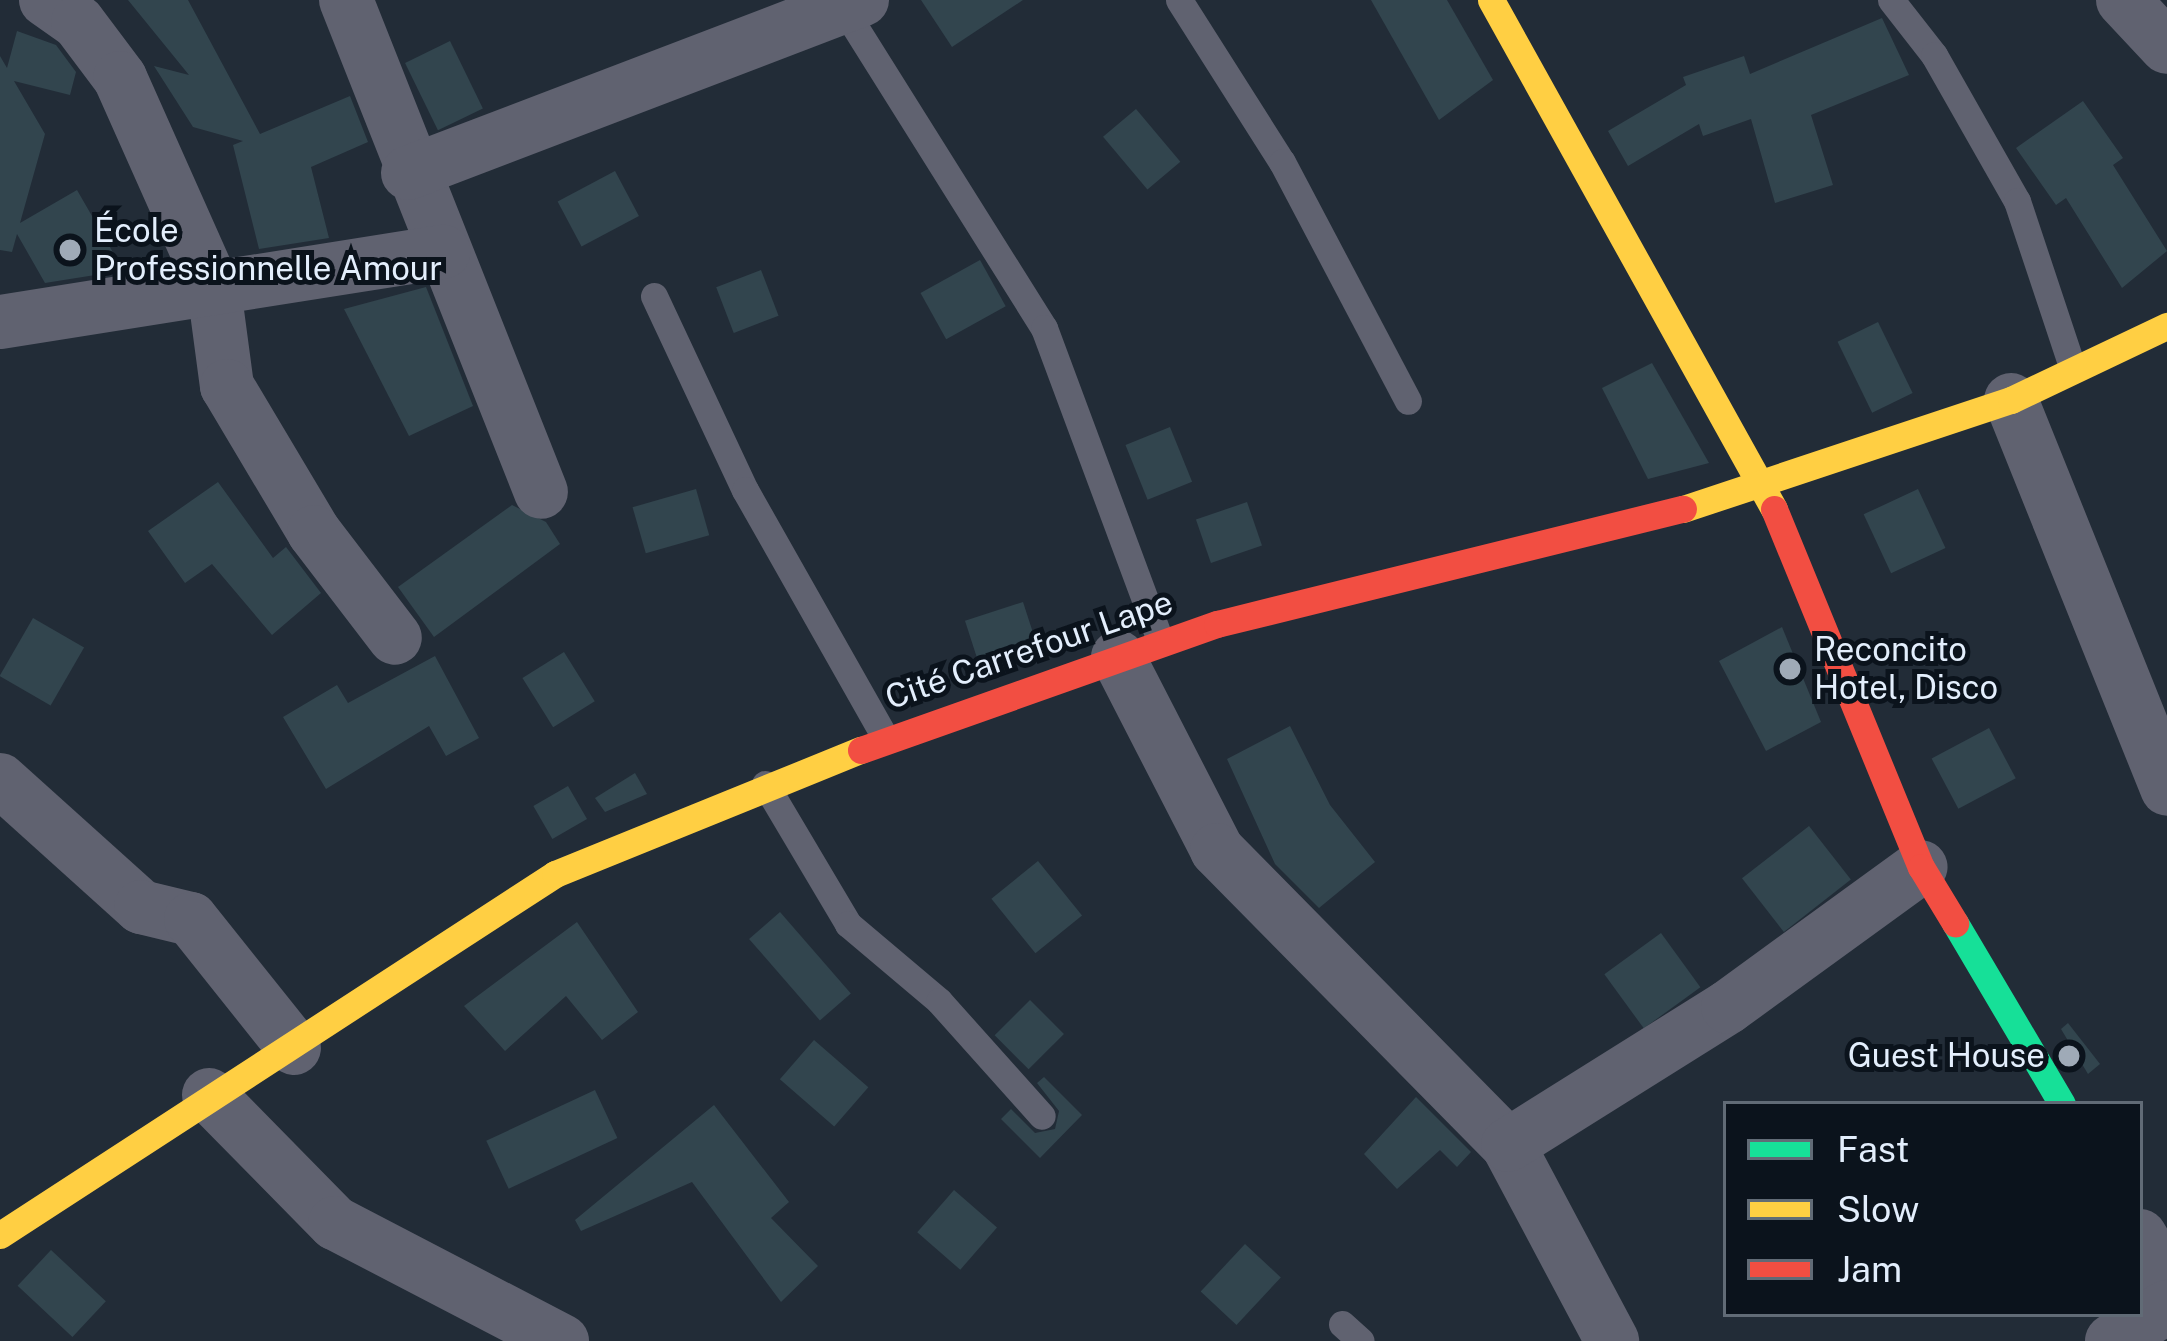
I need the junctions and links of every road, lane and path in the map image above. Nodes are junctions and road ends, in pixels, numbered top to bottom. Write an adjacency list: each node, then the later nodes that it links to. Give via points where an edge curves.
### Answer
1 (46, 0): 11 (street, via 78,22 120,78)
2 (346, 0): 9 (street)
3 (1179, 0): 17 (lane, via 1282,162)
4 (1491, 0): 18 (street)
5 (1891, 0): 15 (lane, via 2017,201)
6 (2123, 0): 8 (street)
7 (848, 3): 9 (street); 21 (lane, via 1044,328)
8 (2167, 46)
9 (408, 173): 10 (street)
10 (444, 252): 11 (street); 19 (street)
11 (214, 289): 13 (street); 20 (street, via 227,386 314,532)
12 (654, 296): 22 (lane, via 745,490)
13 (0, 322)
14 (2167, 326): 15 (street, Cité Carrefour Lape)
15 (2074, 370): 16 (street, Cité Carrefour Lape)
16 (2011, 400): 18 (street, Cité Carrefour Lape); 25 (street)
17 (1408, 401)
18 (1766, 488): 21 (street, Cité Carrefour Lape); 26 (street)
19 (541, 492)
20 (394, 638)
21 (1139, 650): 22 (street, Cité Carrefour Lape); 31 (street, via 1217,850)
22 (885, 737): 24 (street, Cité Carrefour Lape)
23 (0, 780): 27 (street, via 141,907 191,919)
24 (765, 784): 27 (street, Cité Carrefour Lape, via 554,874); 30 (lane, via 848,924 939,1001)
25 (2167, 789)
26 (1922, 867): 29 (street); 31 (street, via 1728,1007)
27 (294, 1048): 28 (street, Cité Carrefour Lape)
28 (209, 1094): 32 (street, Cité Carrefour Lape); 36 (street, via 335,1223)
29 (2060, 1101)
30 (1042, 1116)
31 (1508, 1145): 37 (street)
32 (0, 1235)
33 (2143, 1240): 34 (street)
34 (2167, 1281)
35 (2167, 1307): 38 (street)
36 (562, 1341)
37 (1612, 1341)
38 (2112, 1341)

